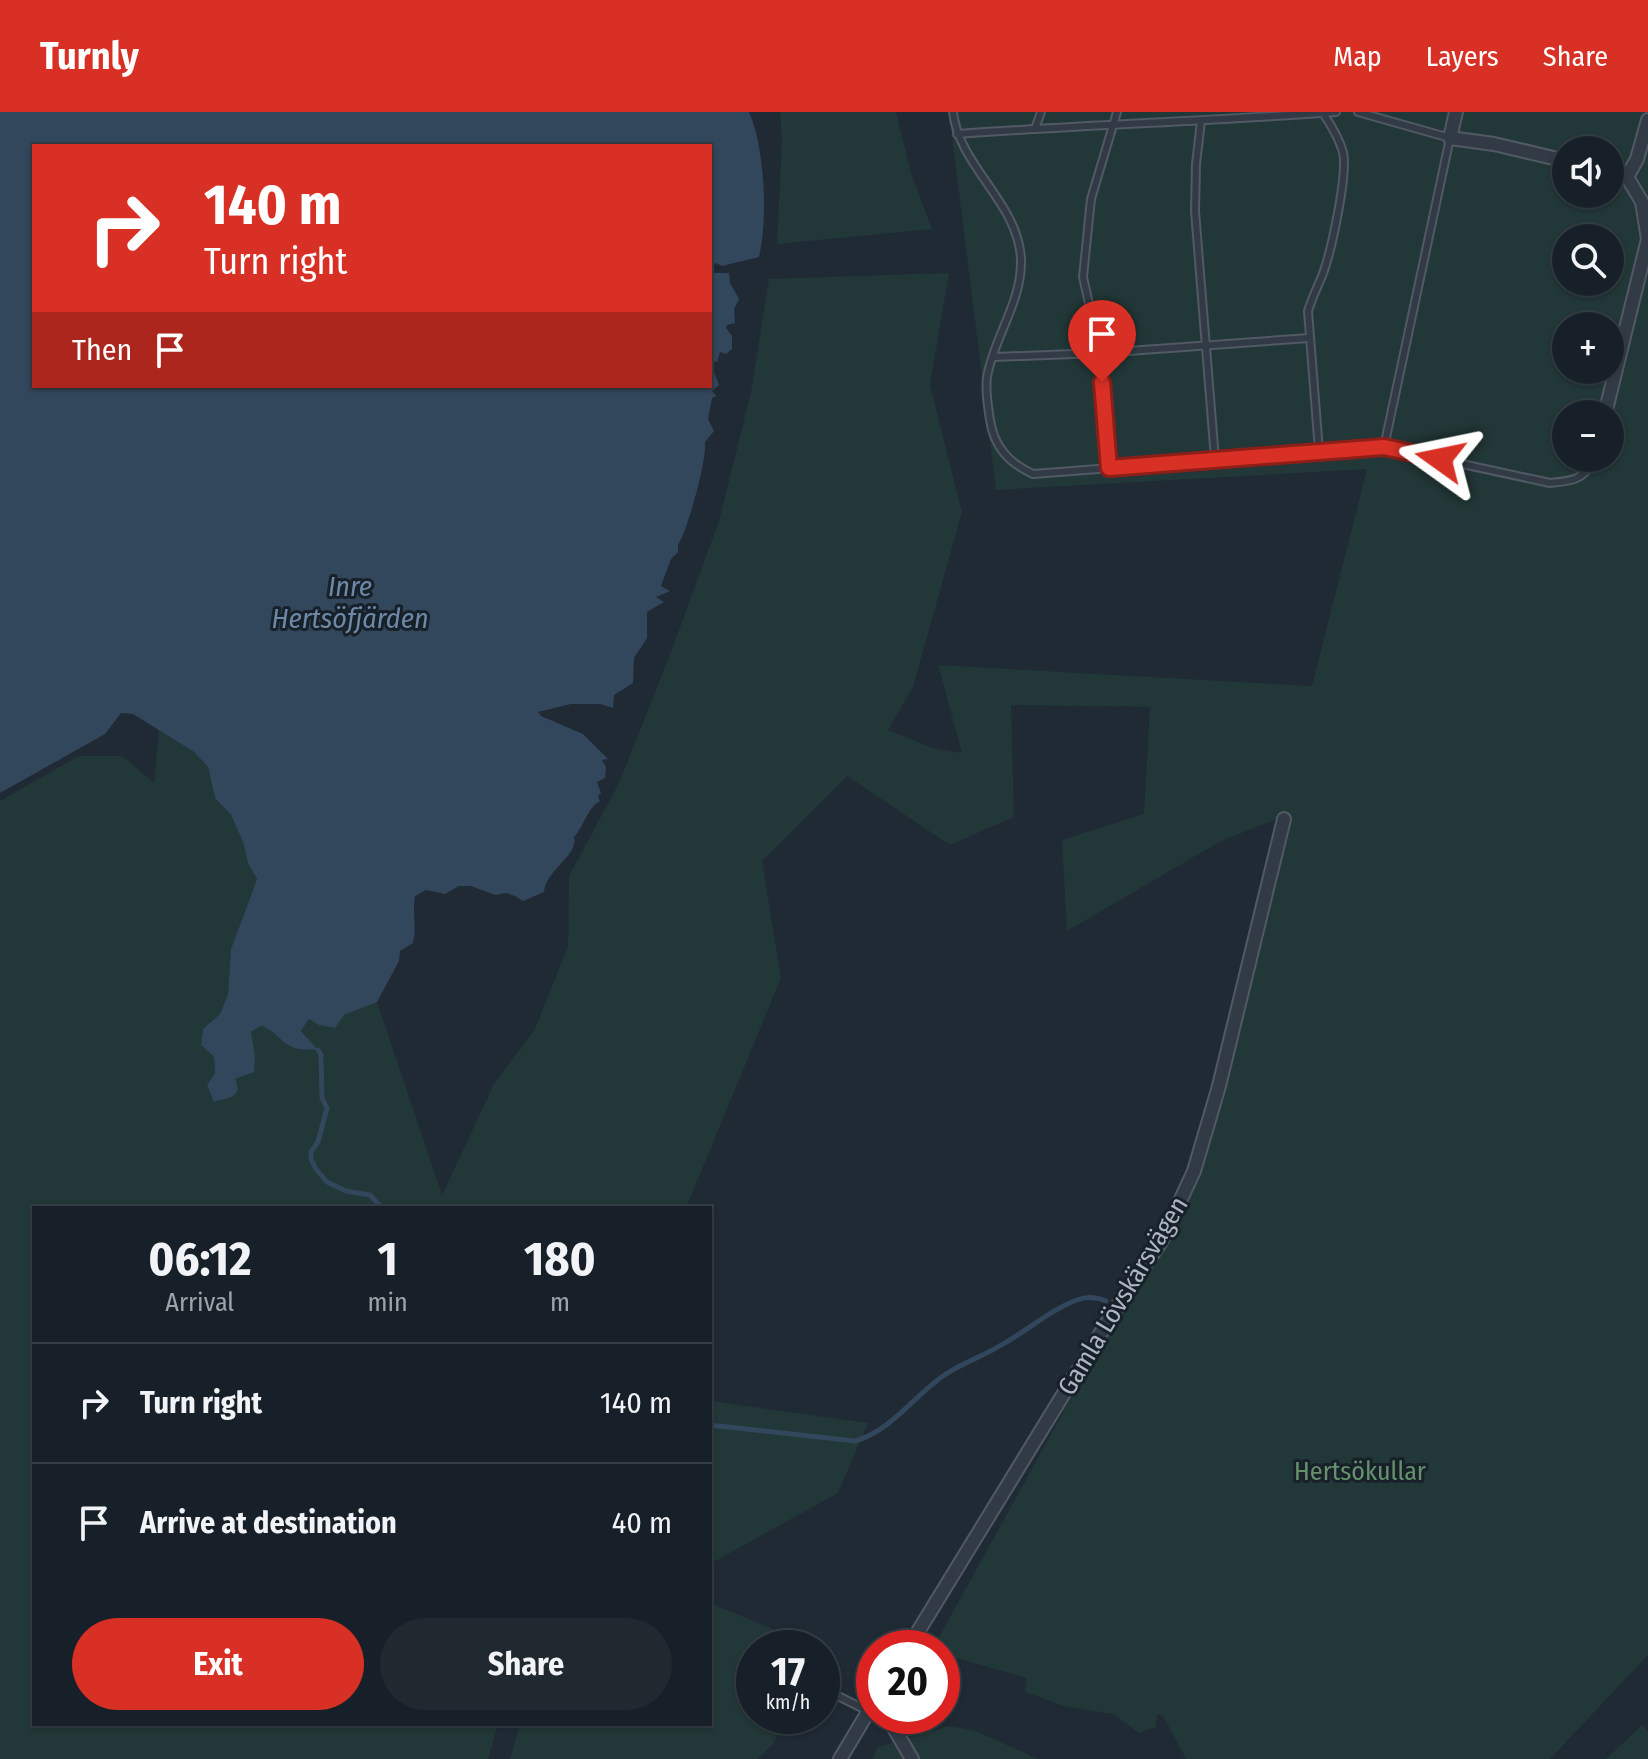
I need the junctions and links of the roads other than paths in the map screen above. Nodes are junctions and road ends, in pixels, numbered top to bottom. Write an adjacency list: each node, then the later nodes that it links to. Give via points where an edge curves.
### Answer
1 (953, 112): 14 (lane)
2 (1041, 112): 13 (lane)
3 (1117, 112): 11 (lane)
4 (1336, 112): 8 (lane)
5 (1358, 112): 12 (lane)
6 (1409, 112): 12 (lane)
7 (1456, 112): 15 (street)
8 (1323, 113): 10 (lane); 19 (lane, via 1343,155 1343,174 1323,275 1308,311)
9 (1648, 120): 18 (street)
10 (1201, 121): 11 (lane); 20 (lane, via 1195,211)
11 (1114, 123): 13 (lane); 21 (lane, via 1091,199 1083,277)
12 (1407, 124): 15 (lane)
13 (1035, 129): 14 (lane)
14 (957, 134): 22 (lane, via 1002,205 1020,246 1018,288)
15 (1450, 138): 16 (street); 24 (lane)
16 (1552, 158)
17 (1624, 176): 18 (street)
18 (1627, 177): 23 (street, via 1642,202 1648,239)
19 (1309, 338): 20 (lane); 25 (lane)
20 (1205, 345): 21 (lane); 26 (lane)
21 (1100, 353): 22 (lane); 27 (lane)
22 (993, 357): 27 (lane, via 988,401 1004,455 1033,474)
23 (1608, 400)
24 (1384, 447): 25 (lane); 28 (lane, via 1550,483 1574,481)
25 (1319, 451): 26 (lane)
26 (1215, 459): 27 (lane)
27 (1109, 468)
28 (1587, 472)
29 (1284, 819): 30 (street, Gamla Lövskärsvägen, via 1194,1171 1161,1242)
30 (919, 1630)
31 (856, 1732): 33 (street)
32 (897, 1734): 34 (street)
33 (840, 1759)
34 (912, 1759)

